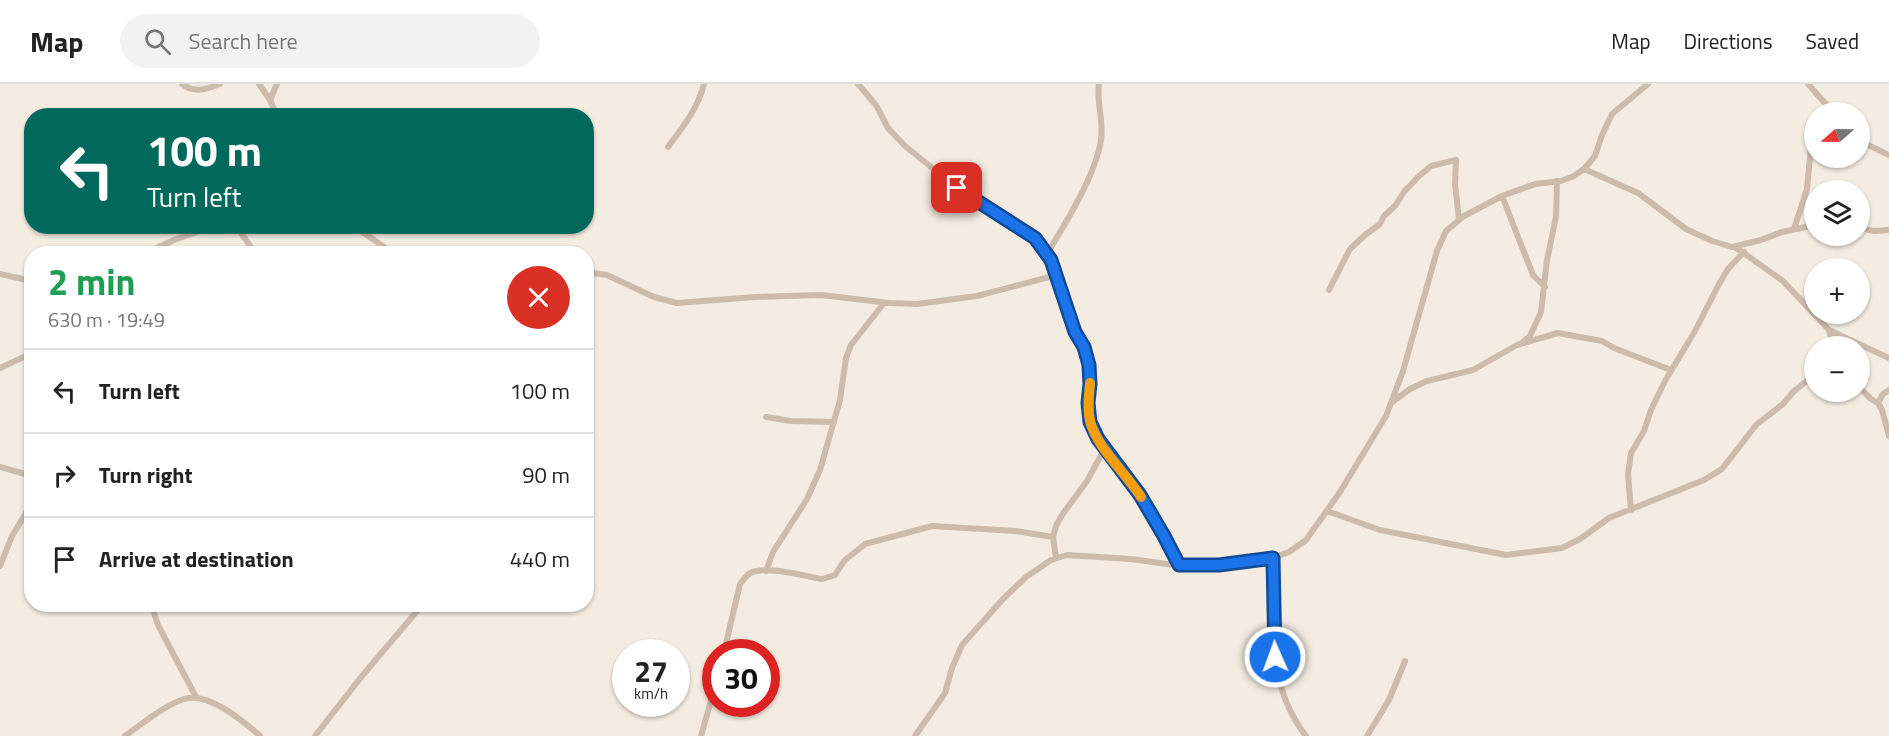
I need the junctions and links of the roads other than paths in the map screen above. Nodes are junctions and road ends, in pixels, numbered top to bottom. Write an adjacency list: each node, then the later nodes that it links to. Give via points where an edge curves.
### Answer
1 (182, 84): 2 (street, via 196,90)
2 (220, 84)
3 (259, 84): 10 (street)
4 (277, 84): 10 (street)
5 (704, 84): 14 (street, via 690,116)
6 (858, 84): 31 (street, via 905,146 957,188 1035,238)
7 (1099, 84): 31 (street, via 1101,139 1095,165)
8 (1648, 84): 17 (street, via 1612,114 1595,156)
9 (1808, 84): 11 (street)
10 (270, 100): 12 (street)
11 (1824, 102)
12 (274, 108)
13 (1870, 145): 15 (street)
14 (668, 147)
15 (1889, 155)
16 (1809, 168): 22 (street, via 1807,189)
17 (1584, 169): 18 (street); 29 (street, via 1638,194 1686,229)
18 (1557, 181): 19 (street); 36 (street, via 1556,217)
19 (1502, 196): 20 (street); 36 (street, via 1533,275)
20 (1459, 220): 37 (street, via 1456,160 1431,166 1404,192 1380,224 1350,249); 50 (street, via 1442,238)
21 (1804, 227): 22 (street)
22 (1794, 229): 29 (street)
23 (1870, 230): 24 (street)
24 (1889, 230)
25 (191, 234): 27 (street)
26 (365, 234): 28 (street)
27 (161, 246)
28 (383, 246)
29 (1735, 247): 30 (street)
30 (1744, 252): 39 (street, via 1783,280); 45 (street, via 1728,269)
31 (1047, 254): 34 (street)
32 (594, 273): 38 (street, via 607,274 654,297 677,303 821,295)
33 (0, 274): 35 (street)
34 (1057, 275): 38 (street, via 977,296 917,304); 54 (street, via 1089,365 1090,422)
35 (24, 279)
36 (1545, 287): 41 (street, via 1541,312)
37 (1329, 290)
38 (884, 303): 52 (street, via 851,345)
39 (1828, 330): 40 (street); 43 (street)
40 (1830, 336)
41 (1523, 342): 45 (street, via 1558,333 1574,334 1602,341); 50 (street, via 1473,370 1427,381)
42 (24, 357): 44 (street)
43 (1889, 358)
44 (0, 368)
45 (1671, 370): 57 (street, via 1630,453)
46 (1804, 383): 57 (street, via 1756,425 1722,469)
47 (1889, 390): 49 (street)
48 (1870, 398): 49 (street)
49 (1878, 403): 53 (street)
50 (1391, 404): 58 (street)
51 (766, 417): 52 (street)
52 (834, 422): 65 (street, via 811,490 773,552)
53 (1889, 436)
54 (1105, 448): 60 (street, via 1062,515); 63 (street, via 1140,495)
55 (0, 467): 56 (street)
56 (24, 474)
57 (1631, 510): 58 (street, via 1609,518 1562,548 1506,555 1380,530)
58 (1327, 511): 62 (street, via 1306,540)
59 (24, 516): 64 (street)
60 (1053, 537): 61 (street); 65 (street, via 932,526 865,544 828,578)
61 (1056, 558): 63 (street, via 1067,555); 76 (street, via 1026,577 962,645 945,693)
62 (1273, 558): 63 (street); 77 (street, via 1276,669 1286,704)
63 (1179, 565)
64 (0, 566)
65 (766, 571): 68 (street, via 752,573 740,584)
66 (154, 612): 70 (street)
67 (416, 612): 74 (street)
68 (726, 639)
69 (1405, 661): 78 (street, via 1389,700)
70 (196, 697): 72 (street, via 175,703); 73 (street, via 207,699)
71 (706, 717): 75 (street)
72 (125, 736)
73 (260, 736)
74 (315, 736)
75 (701, 736)
76 (915, 736)
77 (1306, 736)
78 (1367, 736)

